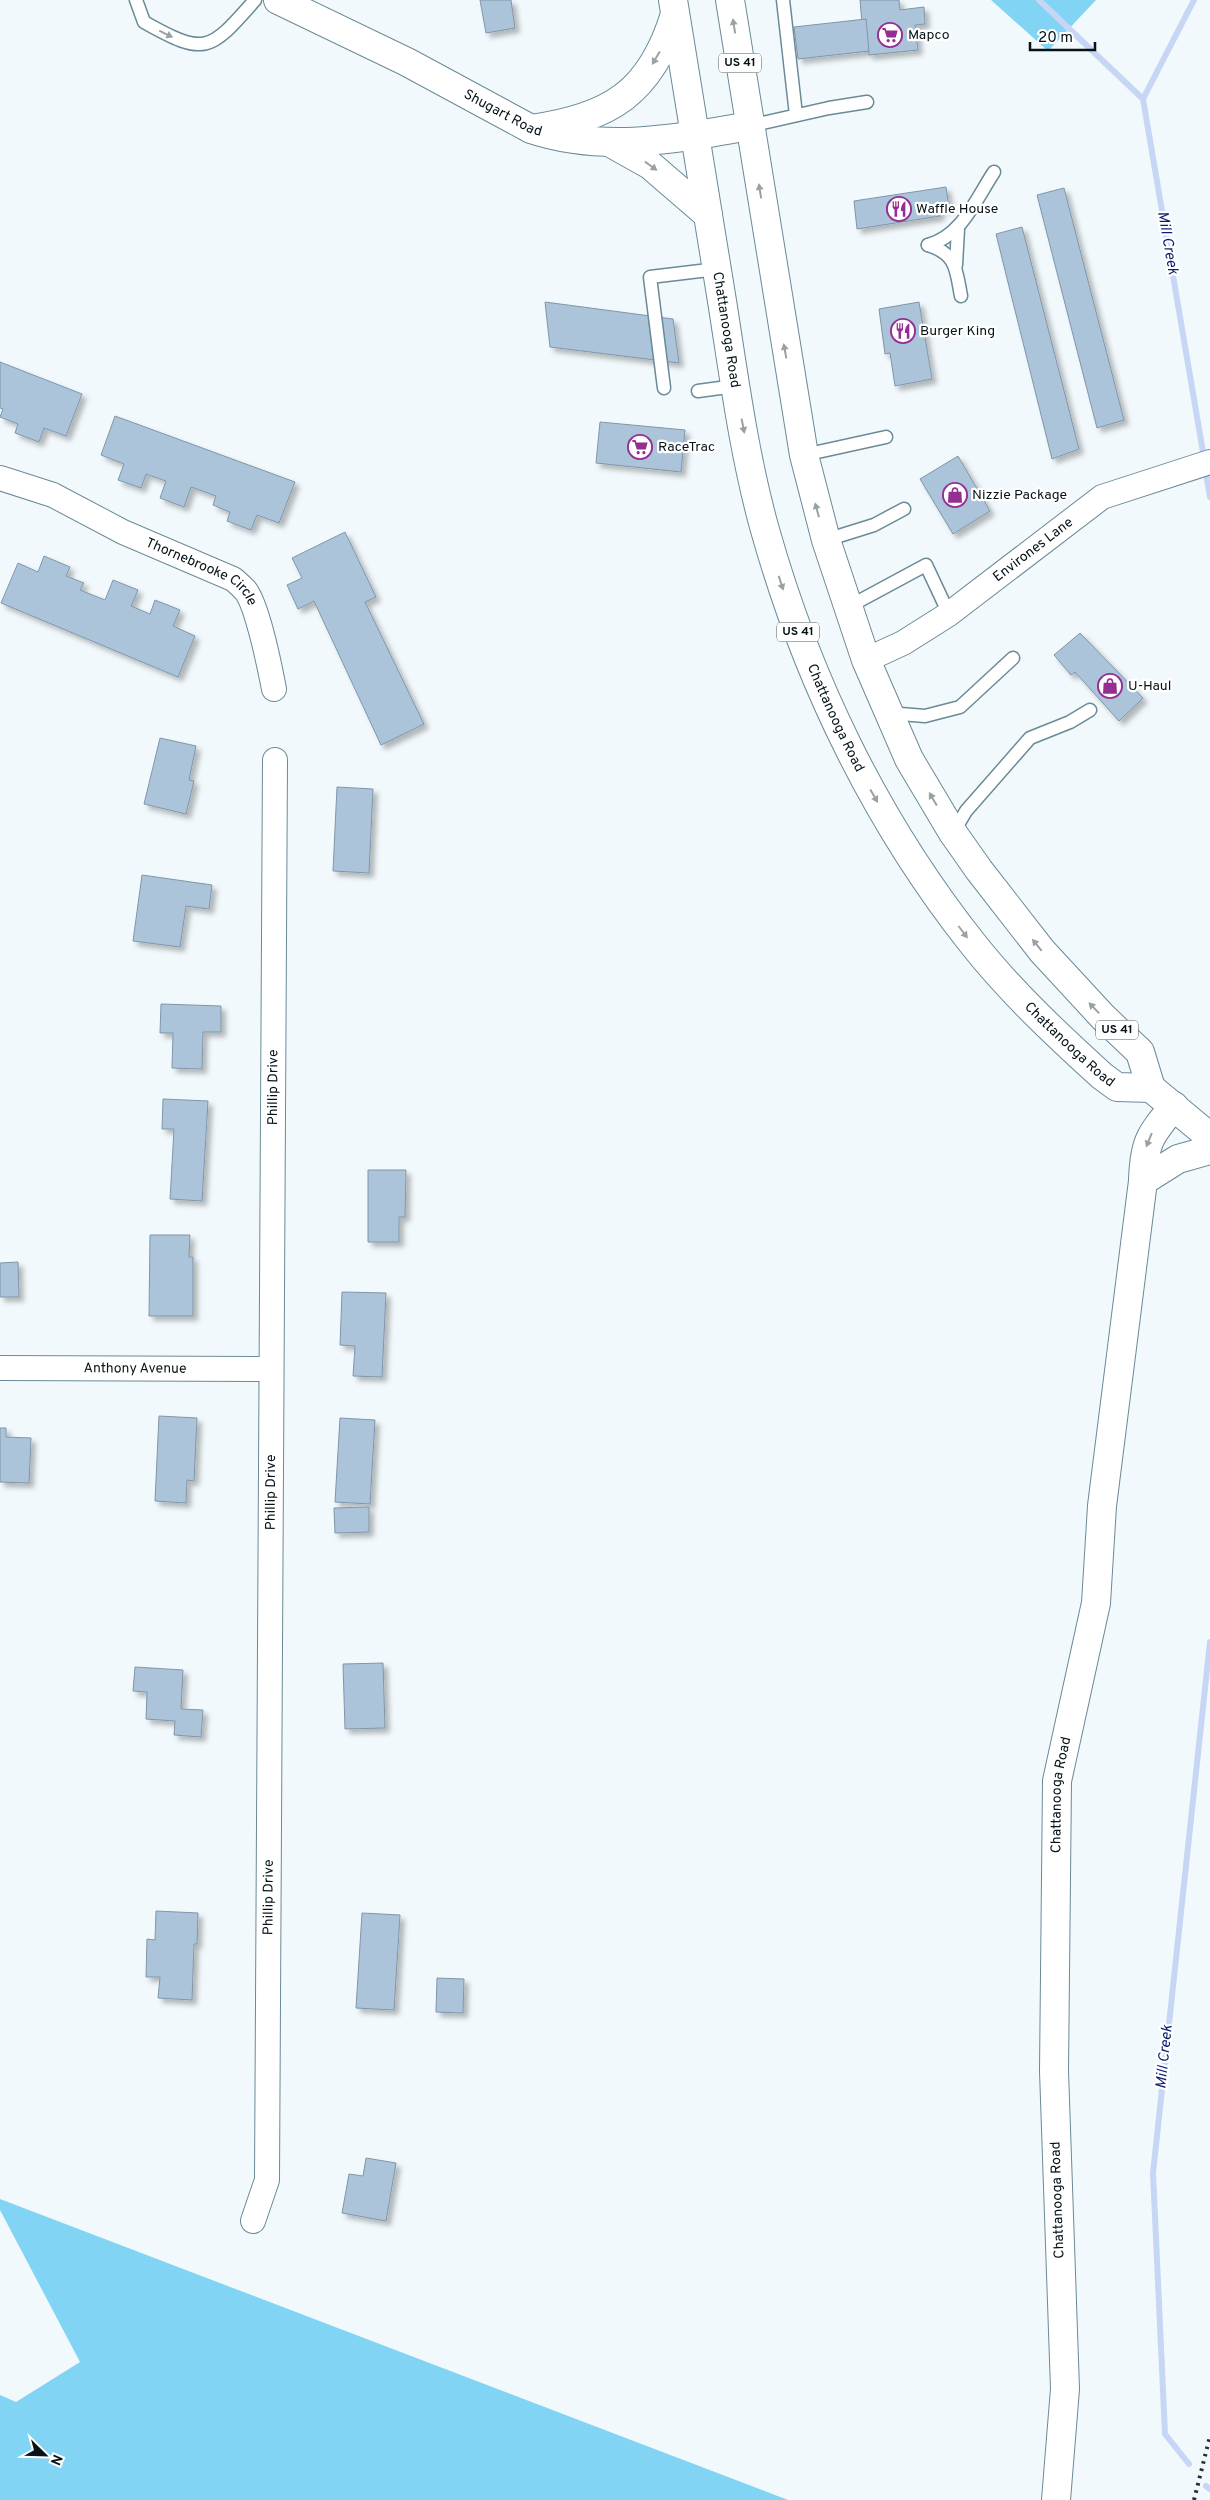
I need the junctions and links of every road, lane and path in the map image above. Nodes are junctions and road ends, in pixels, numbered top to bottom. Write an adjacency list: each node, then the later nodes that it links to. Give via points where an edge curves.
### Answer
1 (136, 0): 2 (lane, one-way to 2, via 144,22 188,44 212,43 225,34)
2 (255, 0)
3 (278, 0): 10 (main road, Shugart Road, via 415,66)
4 (730, 0): 9 (main road, US 41, one-way to 4)
5 (783, 0): 8 (lane)
6 (674, 7): 10 (main road, one-way to 10, via 664,46 630,93 598,113); 11 (main road, Chattanooga Road / US 41)
7 (867, 102): 8 (lane)
8 (796, 116): 9 (lane)
9 (749, 126): 11 (main road, Shugart Road); 23 (main road, US 41, one-way to 9)
10 (531, 128): 12 (main road, Shugart Road, via 572,139)
11 (696, 136): 12 (main road, Shugart Road); 14 (main road, Chattanooga Road / US 41)
12 (609, 142): 14 (main road, one-way to 14, via 650,165)
13 (994, 172): 15 (lane)
14 (708, 215): 17 (main road, Chattanooga Road / US 41)
15 (958, 229): 16 (lane); 16 (lane, via 939,242 928,245 944,252)
16 (956, 264): 18 (lane)
17 (717, 269): 19 (main road, Chattanooga Road / US 41); 20 (lane, via 650,277)
18 (961, 296)
19 (735, 386): 21 (lane); 37 (main road, Chattanooga Road / US 41, one-way to 37, via 755,488 787,602 848,748 886,817 951,916 1020,998 1117,1087)
20 (664, 388)
21 (698, 391)
22 (886, 437): 23 (lane)
23 (804, 455): 27 (main road, US 41, one-way to 23)
24 (1210, 462): 29 (street, Environes Lane, via 1102,497)
25 (0, 478): 32 (street, Thornebrooke Circle, via 53,495 123,532 233,579 246,591 267,654)
26 (904, 508): 27 (lane, via 874,525)
27 (826, 540): 28 (main road, US 41)
28 (848, 607): 29 (lane, via 926,565); 31 (main road, US 41)
29 (949, 614): 31 (street, Environes Lane, via 903,643)
30 (1012, 658): 34 (lane, via 960,707 925,716)
31 (866, 660): 34 (main road, US 41)
32 (274, 689)
33 (1090, 710): 36 (lane, via 1030,738 966,811)
34 (888, 713): 36 (main road, US 41, one-way to 34, via 909,759)
35 (275, 760): 43 (street, Phillip Drive)
36 (953, 832): 37 (main road, US 41, one-way to 36, via 1140,1052 1042,952)
37 (1152, 1088): 38 (main road)
38 (1174, 1106): 39 (main road); 41 (main road, Chattanooga Road, one-way to 41, via 1150,1136 1144,1158)
39 (1210, 1137)
40 (1210, 1150): 41 (main road, via 1178,1159)
41 (1143, 1181): 45 (main road, Chattanooga Road, via 1102,1506 1096,1603 1057,1781 1054,2071 1064,2389)
42 (0, 1368): 43 (street, Anthony Avenue)
43 (271, 1369): 44 (street, Phillip Drive, via 267,2180)
44 (253, 2221)
45 (1056, 2500)

